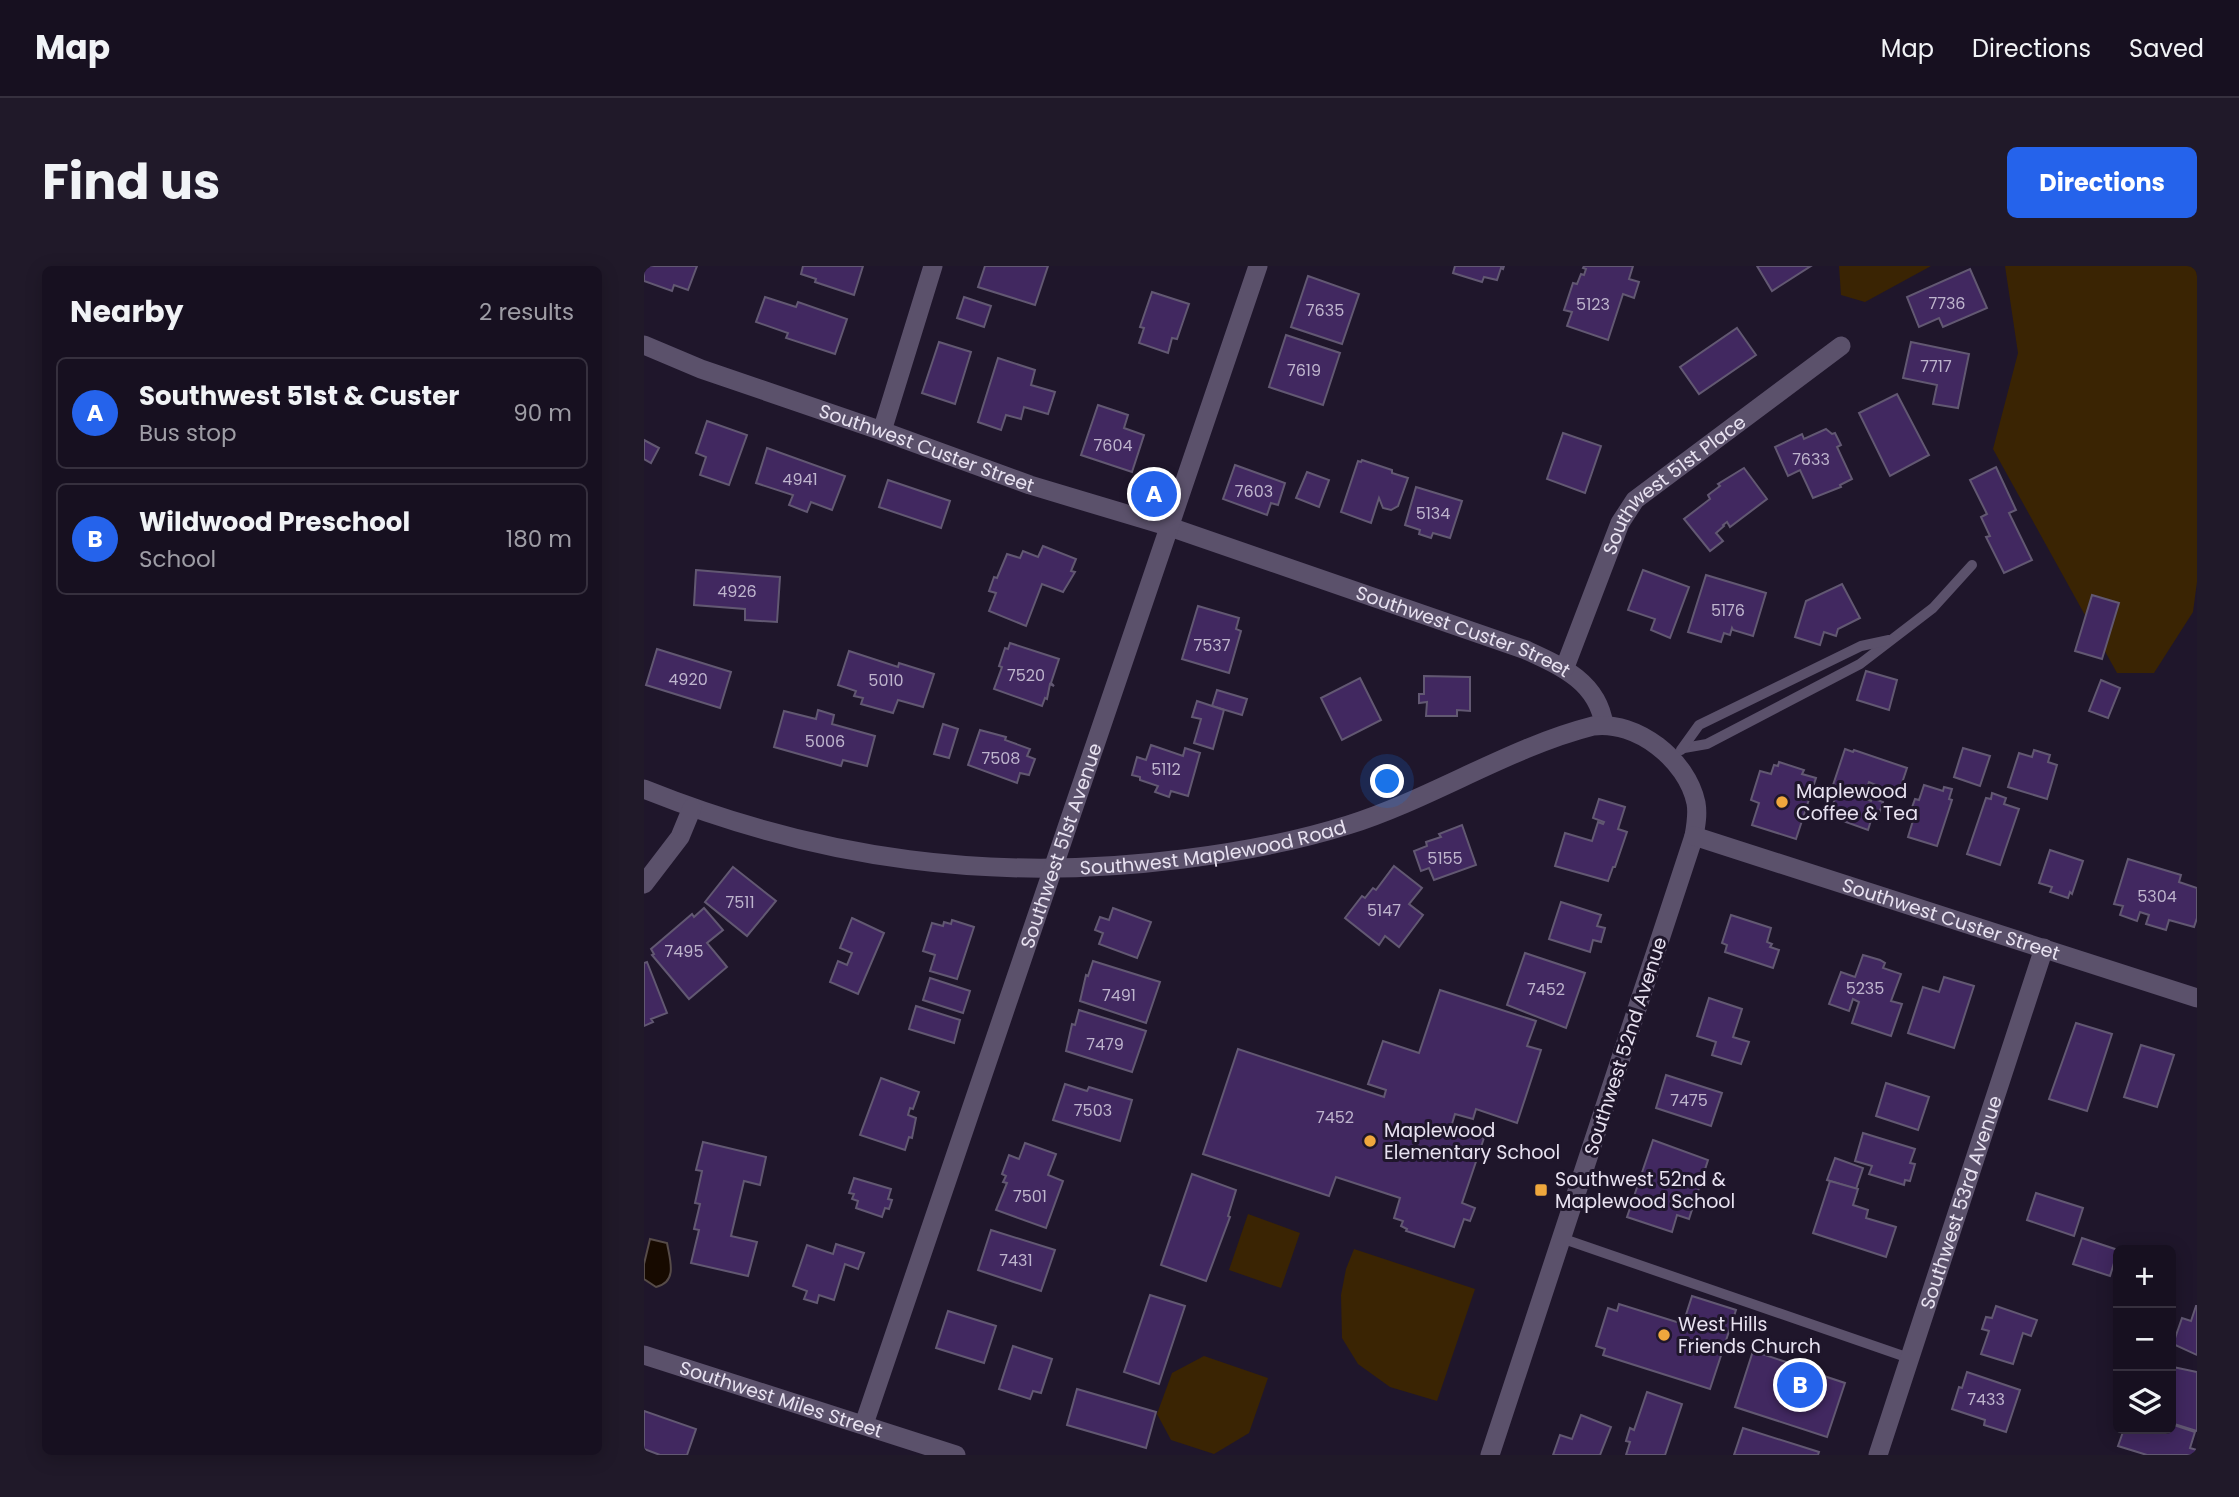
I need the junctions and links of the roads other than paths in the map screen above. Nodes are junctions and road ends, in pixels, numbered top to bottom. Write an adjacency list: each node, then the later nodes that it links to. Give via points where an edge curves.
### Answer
1 (933, 266): 5 (street)
2 (1258, 266): 6 (street, Southwest 51st Avenue)
3 (644, 345): 5 (street, Southwest Custer Street)
4 (1841, 346): 9 (street, Southwest 51st Place, via 1635,500 1620,523)
5 (882, 431): 6 (street, Southwest Custer Street, via 1030,485)
6 (1170, 527): 9 (street, Southwest Custer Street); 15 (street, Southwest 51st Avenue)
7 (1972, 565): 8 (lane, via 1933,608)
8 (1892, 639): 11 (lane, via 1860,664 1707,744); 11 (lane, via 1861,646 1699,726)
9 (1564, 667): 10 (street, Southwest Custer Street, via 1592,692)
10 (1604, 725): 11 (street); 15 (street, Southwest Maplewood Road, via 1563,736 1383,812 1315,835 1189,858)
11 (1678, 753): 14 (street, via 1695,802)
12 (644, 789): 13 (street, Southwest Maplewood Road)
13 (692, 808): 15 (street, Southwest Maplewood Road, via 798,840 898,859 956,866); 16 (street, via 681,837)
14 (1695, 836): 17 (street, Southwest Custer Street); 19 (street, Southwest 52nd Avenue)
15 (1052, 868): 22 (street, Southwest 51st Avenue)
16 (644, 884)
17 (2044, 948): 18 (street, Southwest Custer Street); 21 (street, Southwest 53rd Avenue)
18 (2197, 998)
19 (1561, 1238): 21 (lane); 24 (street, Southwest 52nd Avenue)
20 (644, 1354): 22 (street, Southwest Miles Street)
21 (1909, 1358): 25 (street, Southwest 53rd Avenue)
22 (864, 1424): 23 (street, Southwest Miles Street)
23 (956, 1455)
24 (1490, 1455)
25 (1878, 1455)

